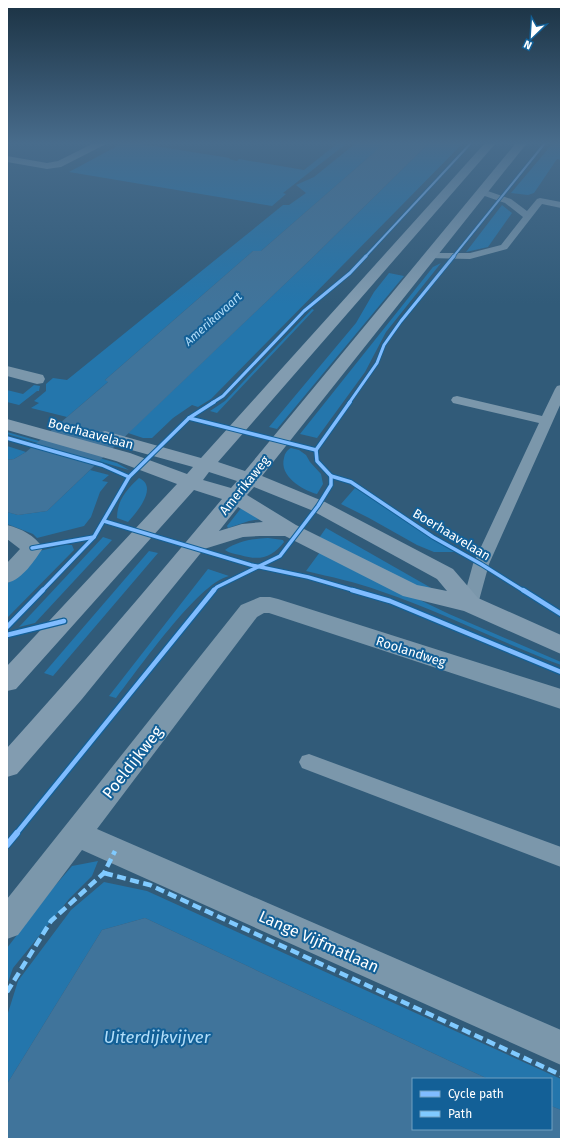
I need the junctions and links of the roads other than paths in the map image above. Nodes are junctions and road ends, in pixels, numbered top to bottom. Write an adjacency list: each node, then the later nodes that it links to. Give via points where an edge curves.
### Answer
1 (444, 196): 16 (main road)
2 (478, 196): 6 (main road, Amerikaweg)
3 (495, 196): 5 (lane, via 508,201)
4 (561, 205): 5 (lane, via 540,202)
5 (528, 216): 6 (lane, via 504,247 470,256)
6 (430, 256): 17 (main road, Amerikaweg)
7 (7, 371): 8 (street)
8 (37, 379)
9 (561, 389): 12 (lane, Boerhaavelaan)
10 (457, 400): 12 (lane)
11 (7, 411): 14 (main road, Boerhaavelaan)
12 (547, 421): 24 (lane, Boerhaavelaan, via 481,564)
13 (7, 424): 14 (main road, Boerhaavelaan)
14 (49, 428): 15 (main road, Boerhaavelaan)
15 (120, 448): 16 (main road, Boerhaavelaan); 18 (main road, Boerhaavelaan)
16 (205, 465): 17 (main road, Boerhaavelaan); 18 (main road)
17 (249, 478): 19 (main road, Amerikaweg); 24 (main road, Boerhaavelaan, via 318,506 445,574)
18 (190, 482): 19 (main road, Boerhaavelaan); 27 (main road)
19 (235, 496): 20 (main road, Boerhaavelaan); 22 (main road, Amerikaweg)
20 (289, 530): 22 (main road, Boerhaavelaan, via 242,531); 24 (main road, Boerhaavelaan, via 411,591)
21 (7, 532): 23 (street, via 16,535 32,548)
22 (197, 544): 30 (main road, Amerikaweg, via 73,692)
23 (7, 576)
24 (470, 604): 26 (main road, Boerhaavelaan)
25 (260, 605): 28 (street, Roolandweg, via 270,605); 31 (street, Poeldijkweg, via 249,611)
26 (561, 645)
27 (7, 682)
28 (561, 699)
29 (309, 762): 32 (lane)
30 (7, 766)
31 (77, 834): 33 (street, Poeldijkweg); 34 (street, Lange Vijfmatlaan)
32 (561, 857)
33 (7, 924)
34 (561, 1048)

